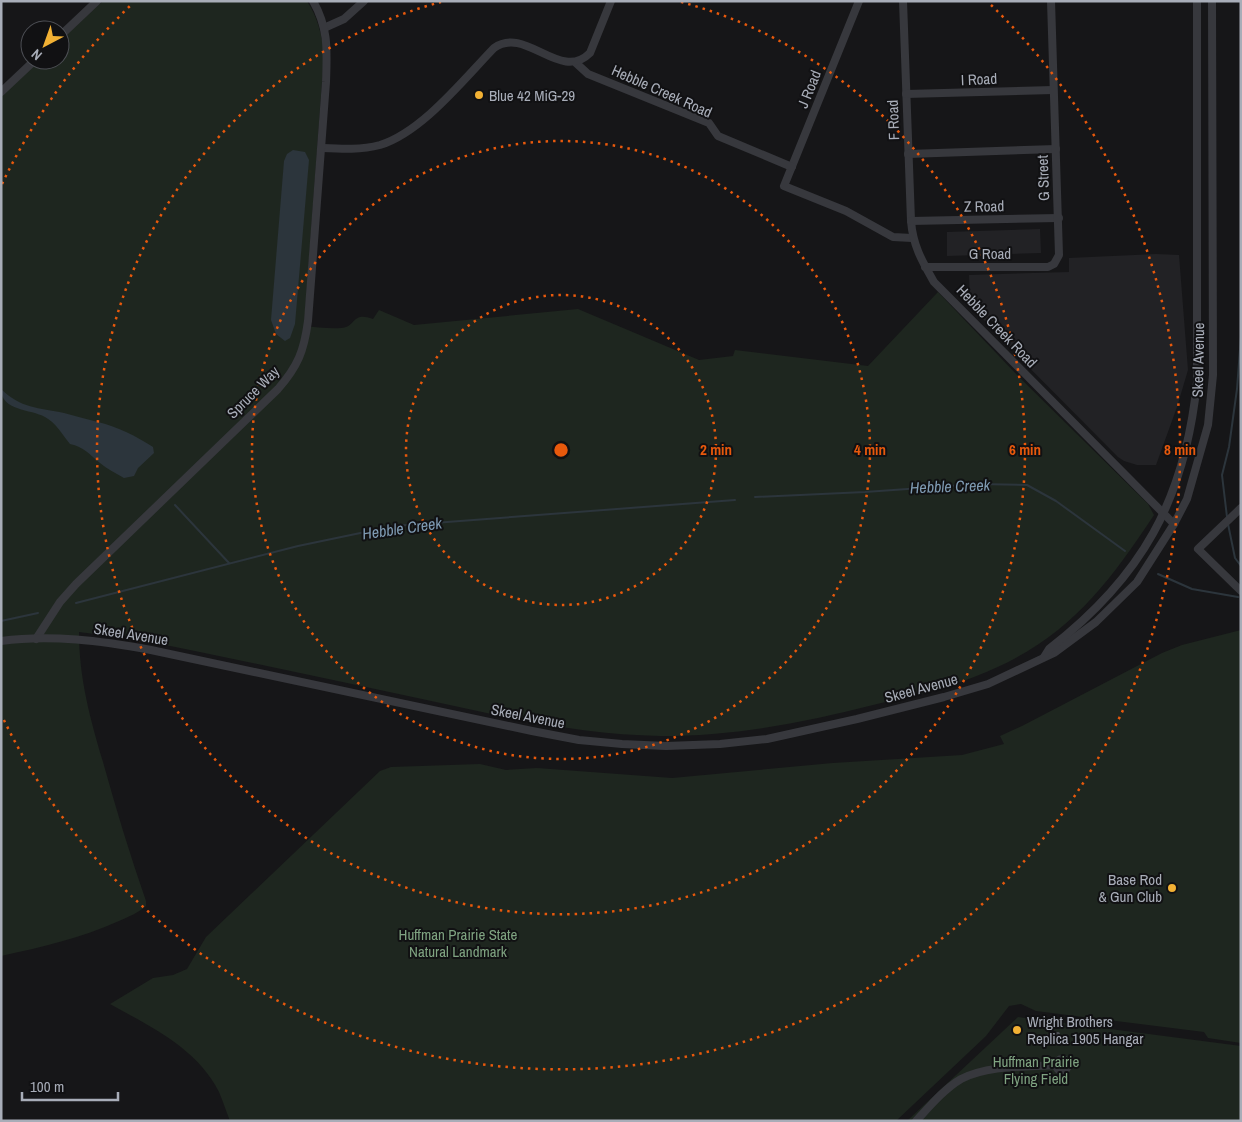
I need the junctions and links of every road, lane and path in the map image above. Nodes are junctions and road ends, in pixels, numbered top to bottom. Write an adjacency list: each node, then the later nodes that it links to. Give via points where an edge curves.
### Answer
1 (97, 1): 10 (street)
2 (312, 1): 11 (street, Spruce Way)
3 (364, 1): 11 (street, via 344,19)
4 (611, 1): 12 (street, via 590,53)
5 (859, 1): 20 (street, J Road)
6 (903, 1): 16 (street, F Road)
7 (1051, 1): 14 (street)
8 (1197, 1): 27 (street, Skeel Avenue, via 1197,382 1190,436 1176,486)
9 (1212, 1): 28 (street, Skeel Avenue, via 1213,375 1205,440 1194,479)
10 (70, 27)
11 (324, 28): 17 (street, Spruce Way, via 328,45)
12 (576, 63): 17 (street, via 567,63 516,43 501,43 429,114 396,139 362,149); 20 (street, Hebble Creek Road, via 588,74 710,124 718,136)
13 (24, 70): 15 (street)
14 (1054, 90): 16 (street, I Road); 18 (street, G Street)
15 (1, 92)
16 (906, 94): 19 (street, F Road)
17 (322, 148): 30 (street, Spruce Way, via 305,344 296,365 278,389 76,584)
18 (1056, 149): 19 (street); 21 (street, G Street)
19 (908, 154): 22 (street, F Road)
20 (792, 167): 23 (street, J Road, via 784,186 846,211 893,237)
21 (1059, 218): 22 (street, Z Road); 24 (street, G Street, via 1059,255)
22 (910, 221): 23 (street, F Road)
23 (912, 238): 25 (street, Hebble Creek Road)
24 (1054, 264): 25 (street, G Road, via 1048,267)
25 (925, 267): 27 (street, Hebble Creek Road, via 934,282)
26 (1241, 508): 29 (street, via 1198,549)
27 (1164, 514): 28 (street, Hebble Creek Road); 32 (street, Skeel Avenue, via 1134,564 1112,592)
28 (1174, 524): 32 (street, Skeel Avenue, via 1137,582 1078,637)
29 (1241, 592)
30 (36, 639): 31 (street, Skeel Avenue); 32 (street, Skeel Avenue, via 78,639 152,650 579,740 666,746 767,739 857,719 988,684)
31 (1, 641)
32 (1044, 657)
33 (1056, 1065): 34 (street, via 978,1072 950,1087)
34 (916, 1121)

